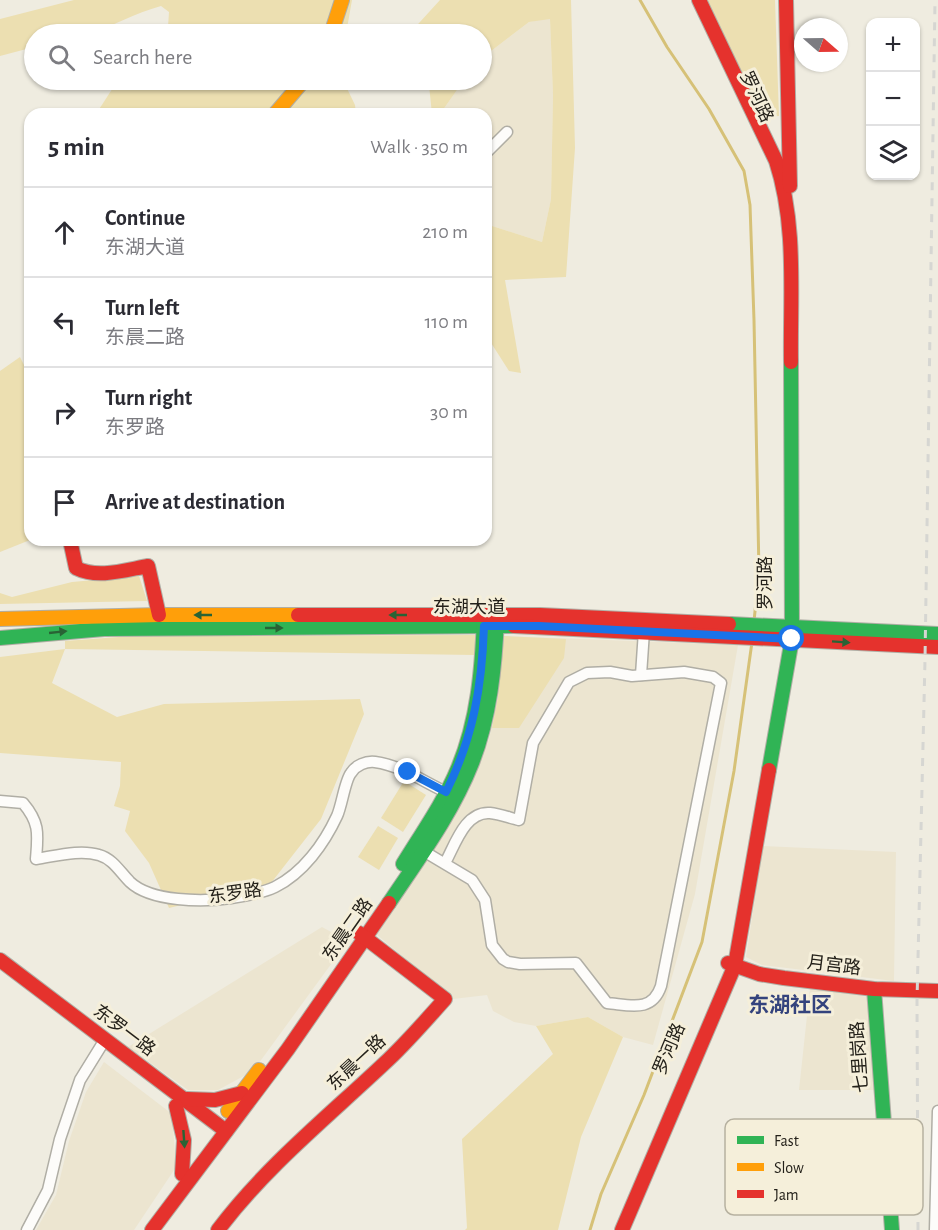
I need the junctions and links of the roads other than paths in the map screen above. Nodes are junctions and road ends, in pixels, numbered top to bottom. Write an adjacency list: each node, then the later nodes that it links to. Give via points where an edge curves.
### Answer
1 (342, 0): 5 (main road)
2 (690, 0): 19 (main road, 罗河路, via 768,164 781,223)
3 (699, 0): 9 (main road, 罗河路)
4 (786, 0): 8 (main road, 罗河路)
5 (334, 24)
6 (295, 90): 7 (main road)
7 (280, 108)
8 (788, 111): 9 (main road, via 785,120 774,128); 12 (main road, 罗河路)
9 (756, 119): 12 (main road, 罗河路, via 776,161)
10 (507, 132): 11 (street)
11 (492, 147)
12 (790, 219): 19 (main road, 罗河路)
13 (71, 546): 14 (main road, via 76,568 83,573 148,566)
14 (159, 615): 15 (main road, 东湖大道); 16 (main road, 东湖大道, one-way to 14)
15 (0, 619)
16 (491, 621): 17 (main road, 东湖大道, via 568,615); 18 (main road, 东湖大道); 21 (main road, 东湖大道, one-way to 16, via 96,629); 24 (main road, 东晨二路, via 477,709)
17 (728, 628): 18 (main road, 东湖大道); 19 (main road, 东湖大道)
18 (644, 631): 23 (street)
19 (788, 633): 20 (main road, 东湖大道); 22 (main road, 东湖大道, one-way to 22); 30 (main road, 罗河路)
20 (938, 634)
21 (0, 638)
22 (938, 647)
23 (641, 675): 27 (street, via 587,673 569,682 533,743 519,820 489,813 478,815 468,821); 27 (street, via 684,672 713,677 721,683 661,986 654,1000 639,1006 607,1003 576,963 520,964 503,959 492,945 487,908 480,891 472,880)
24 (451, 795): 25 (street, 东罗路, via 408,772 373,762 361,764 350,773 337,816 320,846 300,869 274,888 229,898 169,898 145,892 99,855 36,859 38,829 33,814 23,803); 26 (main road, 东晨二路)
25 (0, 801)
26 (419, 848): 27 (street); 28 (main road, 东晨二路)
27 (445, 863)
28 (363, 935): 35 (main road, 东晨二路); 39 (main road, 东晨二路); 45 (main road, 东晨一路, via 445,999 390,1058 262,1178)
29 (0, 960): 36 (main road, 东罗一路)
30 (731, 964): 32 (main road, 月宫路, via 759,974); 46 (main road, 罗河路, via 681,1068); 47 (main road, 罗河路)
31 (0, 971): 34 (main road, 东罗一路)
32 (874, 989): 33 (main road, 月宫路); 38 (main road, 七里岗路)
33 (938, 991)
34 (101, 1046): 36 (main road, 东罗一路); 42 (street, via 80,1080 48,1190)
35 (242, 1093): 36 (main road, via 222,1100); 39 (main road, 东晨二路)
36 (180, 1102): 39 (main road, 东罗一路); 40 (main road, one-way to 40, via 185,1147)
37 (938, 1111): 49 (street)
38 (884, 1119)
39 (219, 1132): 40 (main road, 东晨二路); 44 (main road, 东晨二路)
40 (182, 1174): 43 (main road, 东晨二路)
41 (891, 1215): 48 (main road, 七里岗路)
42 (27, 1230)
43 (142, 1230)
44 (152, 1230)
45 (218, 1230)
46 (614, 1230)
47 (622, 1230)
48 (892, 1230)
49 (935, 1230)

